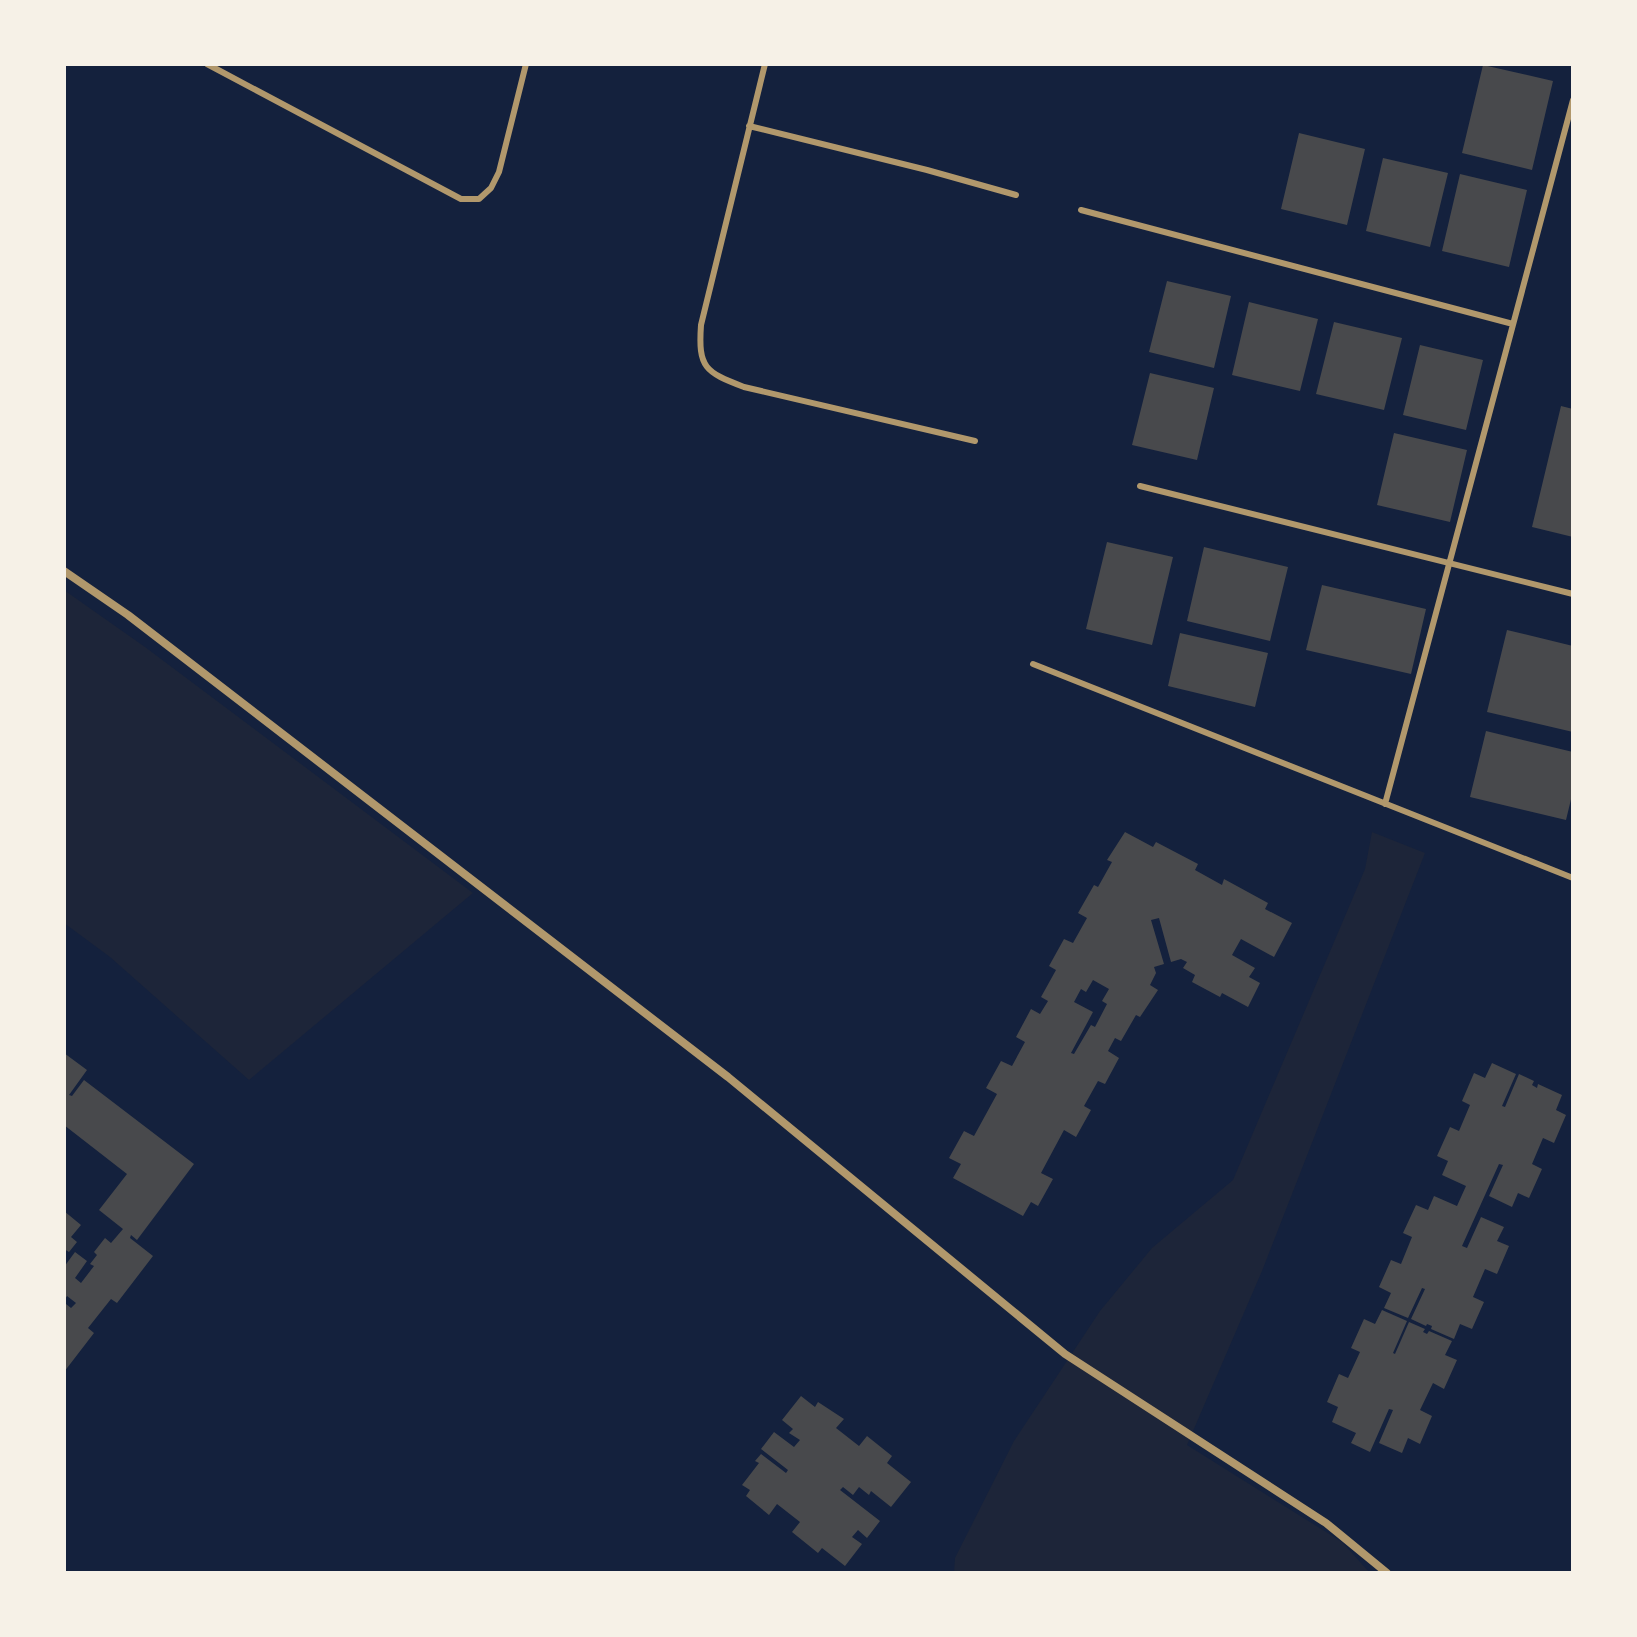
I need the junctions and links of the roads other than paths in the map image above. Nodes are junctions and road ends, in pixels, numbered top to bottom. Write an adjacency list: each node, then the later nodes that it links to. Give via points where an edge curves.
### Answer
1 (207, 64): 2 (lane, via 461,199 479,199 499,172)
2 (526, 64)
3 (765, 64): 5 (lane)
4 (1573, 100): 8 (lane)
5 (749, 126): 6 (lane); 9 (lane, via 701,325 699,353 714,376)
6 (1016, 195)
7 (1081, 210): 8 (lane)
8 (1513, 324): 11 (lane)
9 (975, 441)
10 (1140, 486): 11 (lane)
11 (1449, 563): 13 (lane); 15 (lane)
12 (64, 571): 17 (street, via 728,1077 1065,1354 1326,1523)
13 (1573, 594)
14 (1033, 664): 15 (lane)
15 (1385, 804): 16 (lane)
16 (1573, 878)
17 (1387, 1573)

